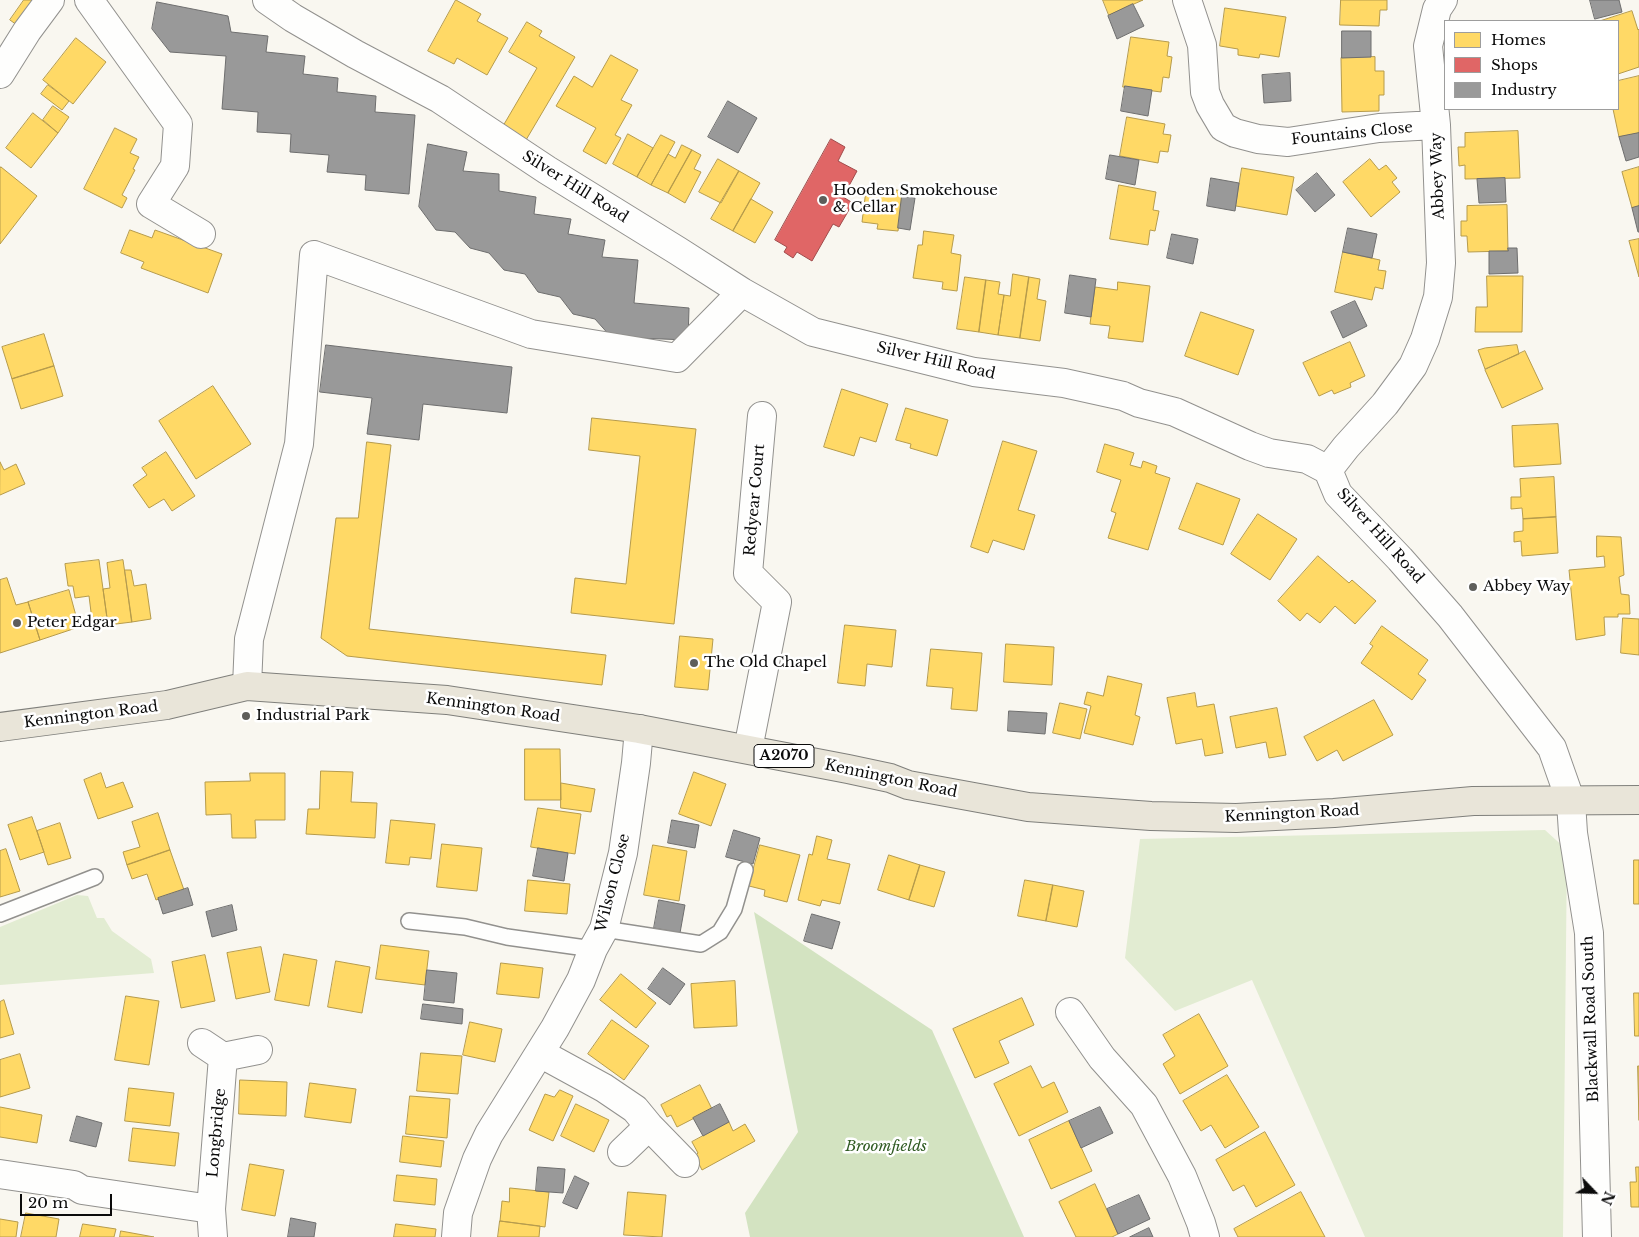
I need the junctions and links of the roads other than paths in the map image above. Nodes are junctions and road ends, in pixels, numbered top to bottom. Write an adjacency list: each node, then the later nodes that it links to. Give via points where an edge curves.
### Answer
1 (50, 0): 6 (street)
2 (89, 0): 8 (street, via 178,124 175,166 151,204)
3 (267, 0): 9 (street, Silver Hill Road, via 355,54 440,99)
4 (1187, 0): 7 (street, Fountains Close, via 1202,45 1205,92 1224,126 1235,133 1288,142 1379,128)
5 (1443, 0): 7 (street, Abbey Way, via 1437,9 1428,46)
6 (0, 74)
7 (1436, 125): 11 (street, Abbey Way, via 1441,265 1438,297 1425,338 1413,366 1385,404 1346,447)
8 (200, 234)
9 (742, 292): 11 (street, Silver Hill Road, via 813,332 974,372 1064,383 1123,396 1175,412 1250,446); 12 (street, via 677,358 531,334 314,255 299,444 249,639)
10 (762, 416): 15 (street, Redyear Court, via 748,573 777,602)
11 (1318, 465): 17 (street, Silver Hill Road, via 1338,494 1450,616 1552,748)
12 (247, 686): 13 (main road, Kennington Road / A2070, via 167,705); 14 (main road, Kennington Road / A2070, via 447,700)
13 (0, 727)
14 (639, 729): 15 (main road, Kennington Road / A2070); 22 (street, Wilson Close, via 623,853)
15 (748, 749): 17 (main road, Kennington Road / A2070, via 908,785 1028,807 1151,816 1236,818 1334,814 1474,801)
16 (1639, 800): 17 (main road, Kennington Road / A2070)
17 (1571, 802): 34 (street, Blackwall Road South, via 1589,933)
18 (746, 870): 22 (lane, via 734,909 725,924 720,932 701,944)
19 (95, 877): 20 (lane)
20 (0, 914)
21 (409, 921): 22 (lane, via 465,927 508,937)
22 (598, 939): 25 (street, Wilson Close, via 581,980)
23 (1070, 1012): 33 (street, via 1102,1058 1144,1105 1182,1176)
24 (258, 1050): 30 (street, Longbridge, via 213,1050)
25 (540, 1053): 26 (street, via 604,1088 635,1109); 32 (street, Wilson Close, via 477,1159 458,1213)
26 (649, 1126): 27 (street); 28 (street)
27 (622, 1152)
28 (685, 1163)
29 (0, 1174): 30 (street)
30 (211, 1209): 31 (street, Longbridge)
31 (213, 1237)
32 (456, 1237)
33 (1205, 1237)
34 (1597, 1237)

